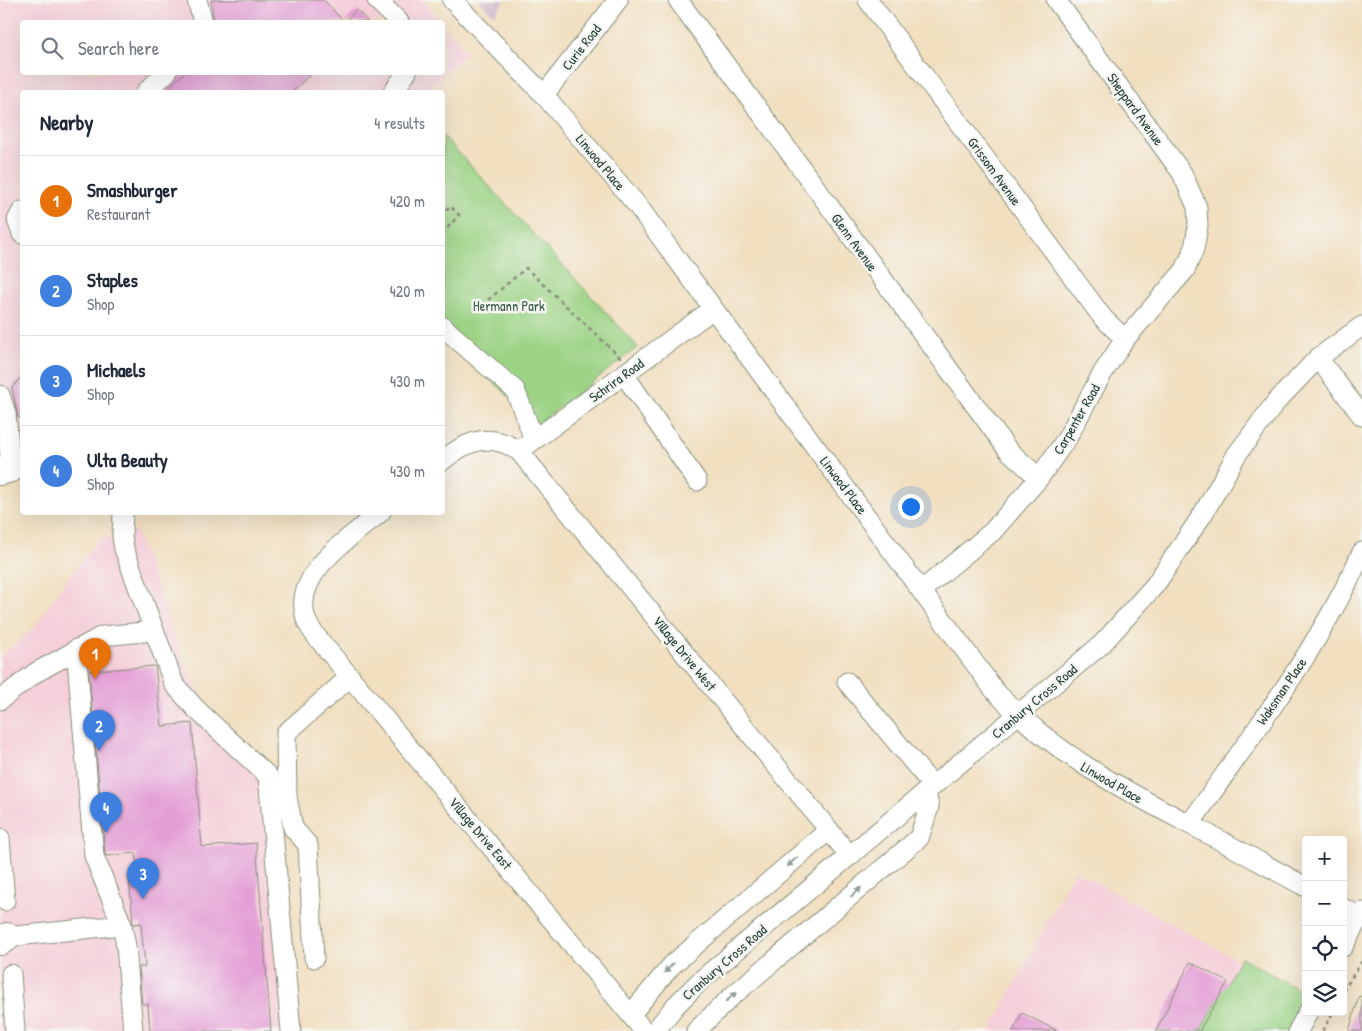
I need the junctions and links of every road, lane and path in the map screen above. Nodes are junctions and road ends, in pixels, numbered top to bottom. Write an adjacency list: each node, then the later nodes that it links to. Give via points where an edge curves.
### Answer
1 (197, 0): 8 (street)
2 (377, 0): 9 (street)
3 (452, 0): 14 (street, Linwood Place)
4 (618, 0): 14 (street, Curie Road)
5 (678, 0): 33 (street, Glenn Avenue, via 1008,450)
6 (868, 0): 24 (street, Grissom Avenue, via 1103,318)
7 (1056, 0): 17 (street, Sheppard Avenue, via 1182,173 1198,208)
8 (202, 20)
9 (396, 20)
10 (164, 75): 12 (street)
11 (406, 75): 13 (street)
12 (148, 90)
13 (394, 90)
14 (544, 95): 21 (street, Linwood Place, via 637,205)
15 (445, 211): 19 (path, via 450,206 459,215)
16 (20, 215): 18 (street, via 17,220)
17 (1198, 226): 24 (street, Carpenter Road, via 1194,249 1185,270)
18 (20, 228)
19 (445, 231)
20 (488, 300): 26 (path, via 526,268 615,351 622,359)
21 (713, 310): 26 (street, Schrira Road); 38 (street, Linwood Place)
22 (1362, 326): 25 (street, Cranbury Cross Road)
23 (445, 329): 29 (street, via 515,390)
24 (1125, 338): 33 (street, Carpenter Road, via 1068,438)
25 (1318, 358): 28 (street); 44 (street, Cranbury Cross Road, via 1276,402 1237,454 1203,514 1155,585 1102,644)
26 (619, 369): 29 (street, Schrira Road); 34 (street)
27 (0, 395): 32 (street, via 6,413)
28 (1362, 416)
29 (534, 438): 30 (street, Schrira Road)
30 (519, 451): 31 (street, via 507,443 476,440); 47 (street, Village Drive West)
31 (445, 458)
32 (8, 468)
33 (1038, 478): 38 (street, Carpenter Road, via 993,531)
34 (697, 481)
35 (124, 515): 39 (street, via 124,549)
36 (377, 515): 41 (street, Village Drive East, via 322,562 306,588 306,620)
37 (1362, 552): 46 (street, Waksman Place, via 1314,641)
38 (922, 590): 44 (street, Linwood Place, via 995,691)
39 (154, 631): 40 (street, via 102,636); 66 (street, via 174,684 268,776)
40 (76, 650): 43 (street, via 35,673); 54 (street, via 94,856)
41 (350, 677): 57 (street, via 286,733 287,796 293,828 308,845); 61 (street, Village Drive East)
42 (847, 682): 45 (street)
43 (0, 700)
44 (1017, 715): 45 (street, Cranbury Cross Road); 46 (street, Linwood Place, via 1085,768)
45 (930, 788): 49 (street, Cranbury Cross Road); 69 (street, one-way to 45, via 731,997 919,838 929,808)
46 (1190, 824): 50 (street, Linwood Place)
47 (829, 830): 49 (street, Village Drive West); 61 (street, one-way to 61, via 672,965)
48 (0, 838): 51 (street)
49 (850, 856): 68 (street, Cranbury Cross Road, via 700,981 674,1006)
50 (1302, 885)
51 (5, 901)
52 (1347, 910): 53 (street)
53 (1361, 916): 56 (street)
54 (122, 925): 55 (street); 65 (street)
55 (2, 937)
56 (1347, 940)
57 (314, 958)
58 (1362, 961): 60 (path)
59 (11, 974): 64 (street)
60 (1347, 985)
61 (631, 1014): 67 (street, Village Drive East)
62 (1306, 1016): 70 (street)
63 (1331, 1016): 71 (path)
64 (15, 1031)
65 (133, 1031)
66 (291, 1031)
67 (644, 1031)
68 (655, 1031)
69 (696, 1031)
70 (1298, 1031)
71 (1323, 1031)

